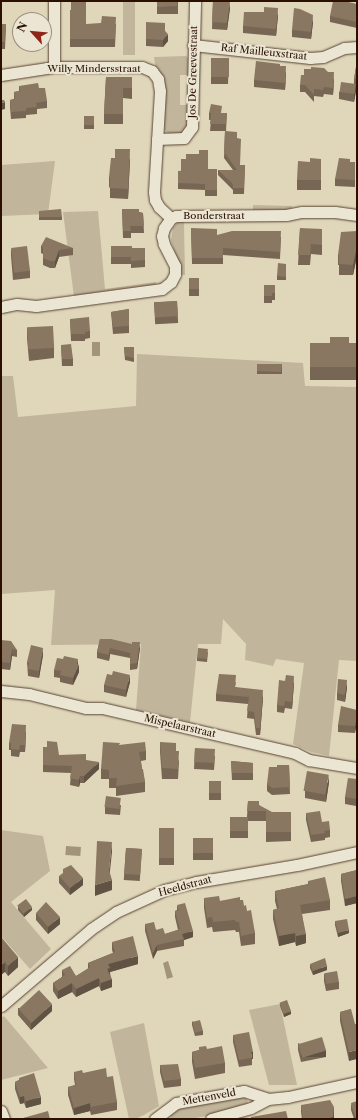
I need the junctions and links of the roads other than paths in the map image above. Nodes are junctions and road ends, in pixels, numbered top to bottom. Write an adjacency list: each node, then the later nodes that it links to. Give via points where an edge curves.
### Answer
1 (54, 1): 5 (street)
2 (195, 1): 3 (street, Jos De Greevestraat)
3 (193, 45): 4 (street, Raf Mailleuxstraat, via 310,58); 7 (street, Jos De Greevestraat, via 192,127 184,138 179,140)
4 (357, 47)
5 (54, 67): 6 (street, Willy Mindersstraat); 7 (street, Willy Mindersstraat, via 142,67 152,71 158,79 160,91)
6 (1, 75)
7 (158, 139): 9 (street, Willy Mindersstraat, via 154,196 159,207)
8 (357, 215): 9 (street, Bonderstraat, via 302,212 286,215)
9 (171, 218): 10 (street, Bonderstraat, via 162,236 175,266 175,274 172,282 162,288 36,306)
10 (1, 306)
11 (1, 691): 12 (street, Mispelaarstraat, via 29,694 86,708 102,708 295,753 308,760)
12 (357, 768)
13 (357, 852): 14 (street, Heeldstraat, via 164,890 116,912 91,929)
14 (1, 1006)
15 (357, 1082): 16 (street, Mettenveld)
16 (268, 1099): 19 (street, Mettenveld, via 244,1091 176,1102); 20 (street, Mettenveld, via 251,1108)
17 (1, 1111): 18 (street)
18 (4, 1119)
19 (155, 1119)
20 (211, 1119)

